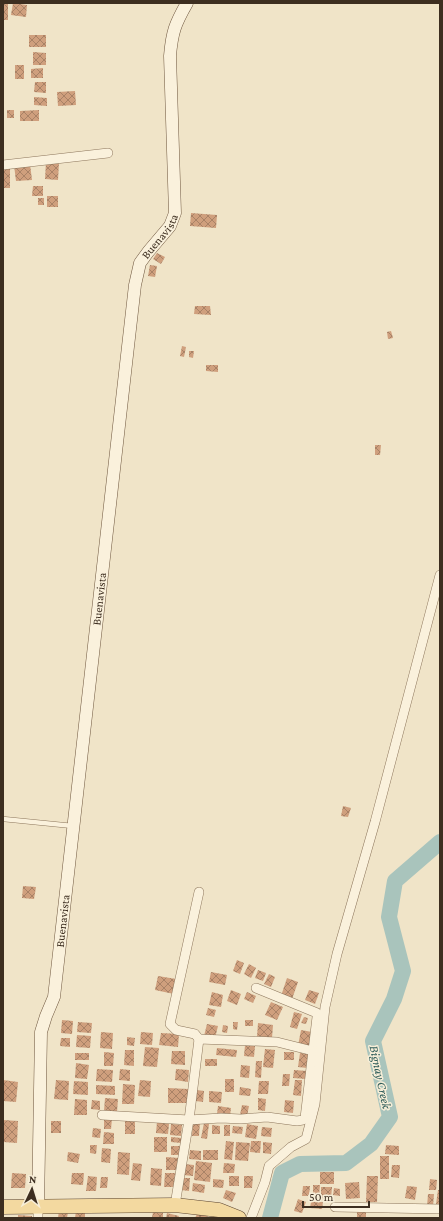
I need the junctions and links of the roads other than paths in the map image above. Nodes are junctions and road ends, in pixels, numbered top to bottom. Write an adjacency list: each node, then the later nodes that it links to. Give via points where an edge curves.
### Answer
1 (187, 3): 6 (street, Buenavista, via 175,25 170,56 175,213 170,226 140,263 136,285)
2 (108, 154): 3 (street)
3 (3, 165)
4 (440, 575): 19 (street, via 375,822 337,954 325,1007 315,1104 306,1139 269,1166)
5 (3, 819): 6 (lane)
6 (73, 826): 17 (street, Buenavista, via 54,997 41,1032)
7 (199, 892): 9 (street, via 170,1024 176,1030 195,1034)
8 (256, 988): 10 (street, via 317,1014)
9 (198, 1039): 10 (street, via 277,1042); 12 (street)
10 (313, 1051): 12 (street, via 303,1120 267,1117)
11 (102, 1115): 12 (street)
12 (189, 1120): 13 (street)
13 (175, 1204): 17 (main road); 18 (main road, via 219,1210)
14 (335, 1206): 16 (street)
15 (3, 1207): 17 (main road)
16 (440, 1209)
17 (38, 1212)
18 (239, 1218)
19 (251, 1218)

